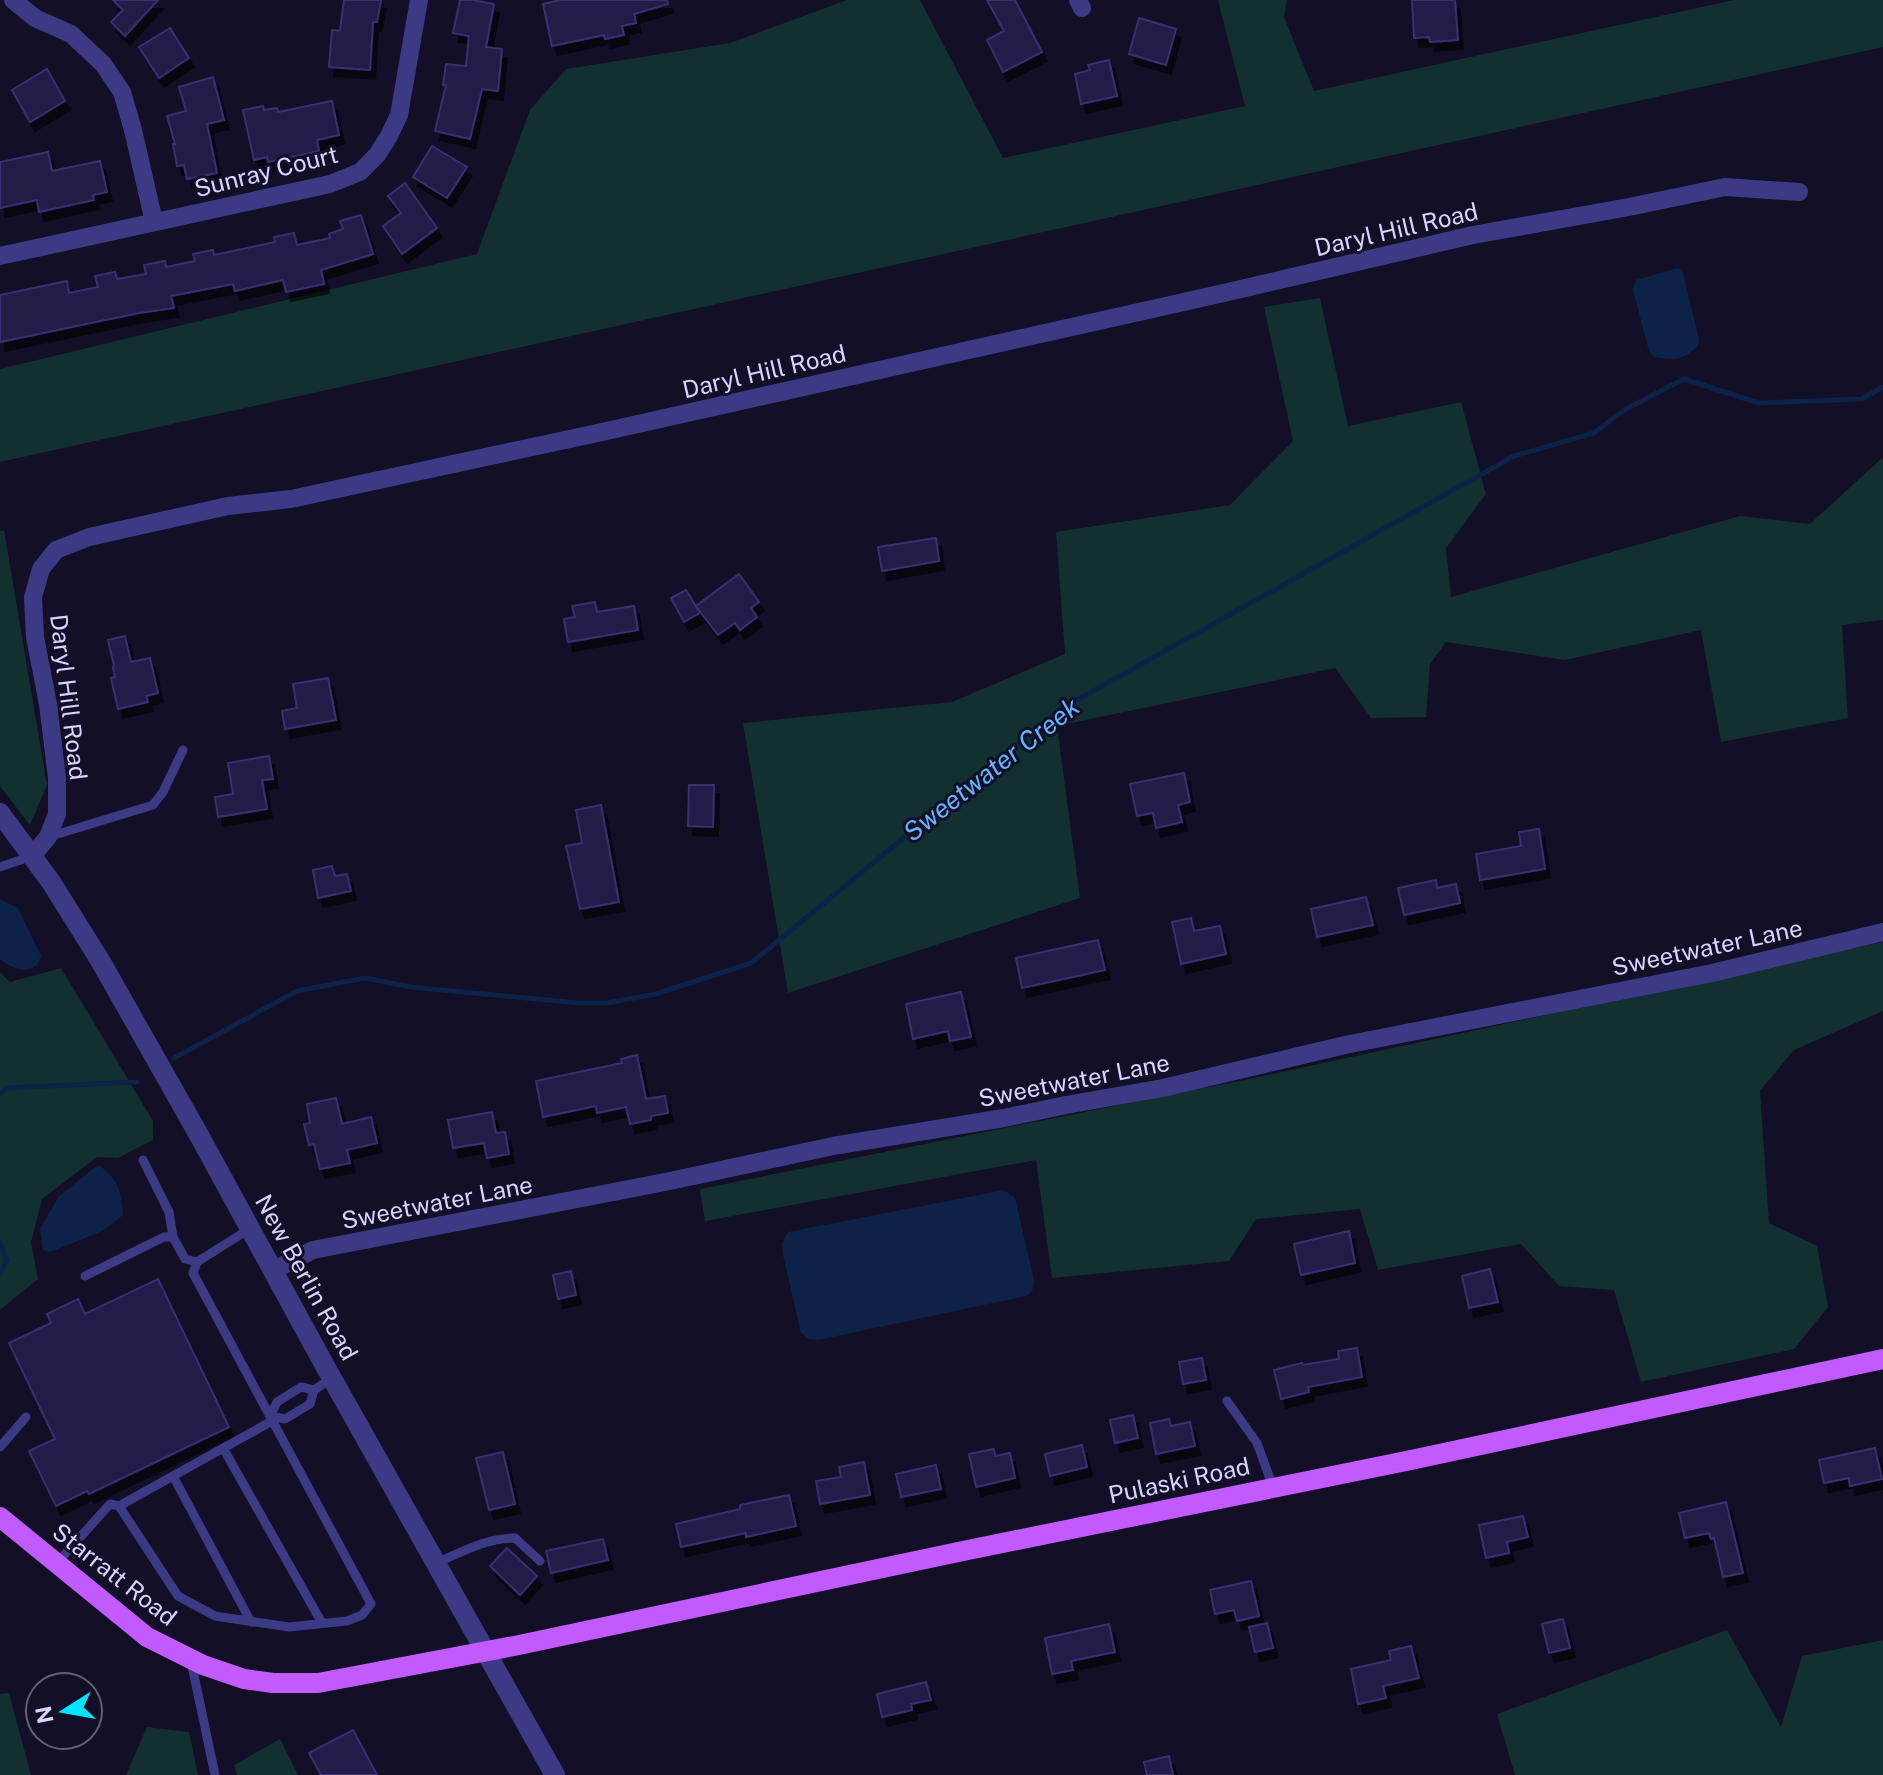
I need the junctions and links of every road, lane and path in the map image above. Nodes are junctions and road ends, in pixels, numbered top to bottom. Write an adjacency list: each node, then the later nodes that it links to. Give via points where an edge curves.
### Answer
1 (13, 0): 4 (street, via 35,18 71,34 103,64 122,92)
2 (419, 0): 4 (street, Sunray Court, via 399,115 377,155 360,172 330,184)
3 (1799, 192): 8 (street, Daryl Hill Road, via 1725,187 1473,235 602,432 89,537 56,550 41,569 33,597 57,778 57,814)
4 (154, 222): 5 (street, Sunray Court)
5 (0, 256)
6 (183, 750): 8 (lane, via 153,805)
7 (0, 813): 9 (street, New Berlin Road)
8 (48, 837): 9 (street, Daryl Hill Road)
9 (32, 856): 10 (lane); 13 (street, New Berlin Road, via 101,962)
10 (0, 867)
11 (1883, 932): 16 (street, Sweetwater Lane, via 1163,1088 833,1146 313,1250)
12 (143, 1160): 14 (lane, via 169,1212)
13 (251, 1228): 15 (lane); 16 (street, New Berlin Road)
14 (173, 1237): 15 (lane, via 185,1259); 17 (lane)
15 (197, 1262): 23 (lane, via 193,1273)
16 (274, 1270): 19 (street, New Berlin Road)
17 (85, 1276)
18 (1883, 1359): 27 (main road, Pulaski Road)
19 (332, 1378): 20 (lane); 32 (street, New Berlin Road)
20 (314, 1390): 23 (lane, via 310,1404 285,1419); 23 (lane, via 301,1387 277,1402)
21 (1227, 1401): 27 (lane, via 1257,1443)
22 (26, 1417): 24 (lane)
23 (271, 1419): 25 (lane); 34 (lane, via 371,1604 347,1621)
24 (0, 1447)
25 (223, 1448): 26 (lane); 34 (lane)
26 (173, 1476): 28 (lane); 33 (lane)
27 (1273, 1487): 35 (main road, Pulaski Road)
28 (119, 1506): 31 (lane, via 110,1504); 33 (lane, via 178,1596 215,1616)
29 (0, 1517): 31 (main road, Starratt Road)
30 (540, 1561): 32 (lane, via 515,1538 498,1538)
31 (57, 1563): 36 (main road, Starratt Road, via 147,1637)
32 (436, 1563): 35 (street, New Berlin Road)
33 (251, 1622): 34 (lane, via 289,1627)
34 (322, 1623)
35 (486, 1652): 36 (main road, Starratt Road, via 318,1683 244,1679); 38 (street, New Berlin Road)
36 (191, 1659): 37 (lane)
37 (215, 1775)
38 (555, 1775)

